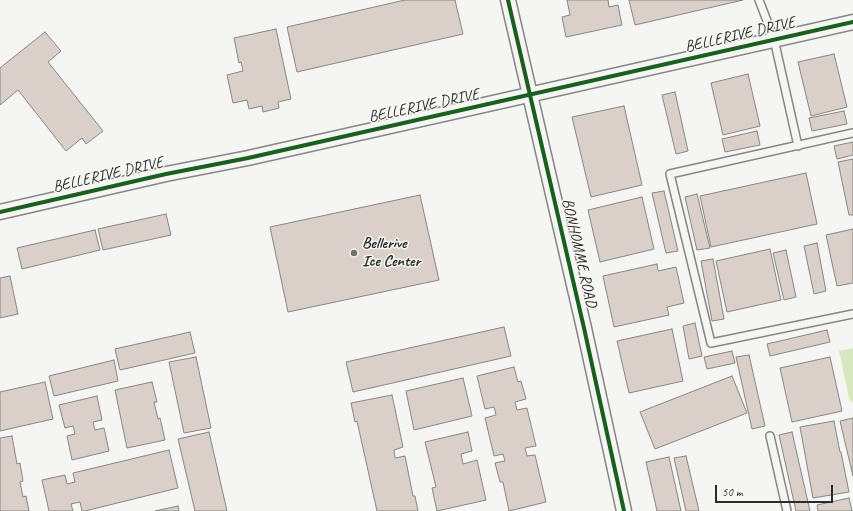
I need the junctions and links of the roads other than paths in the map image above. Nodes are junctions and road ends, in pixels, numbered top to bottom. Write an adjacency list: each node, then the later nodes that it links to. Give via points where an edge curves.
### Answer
1 (508, 0): 5 (street, BONHOMME ROAD)
2 (759, 0): 4 (lane)
3 (853, 22): 4 (street, BELLERIVE DRIVE)
4 (774, 39): 5 (street, BELLERIVE DRIVE); 7 (lane)
5 (530, 95): 8 (street, BELLERIVE DRIVE); 11 (street, BONHOMME ROAD)
6 (853, 133): 7 (lane)
7 (798, 146): 9 (lane, via 670,174 711,343)
8 (0, 212)
9 (853, 314)
10 (770, 436): 12 (lane)
11 (624, 511)
12 (787, 511)

